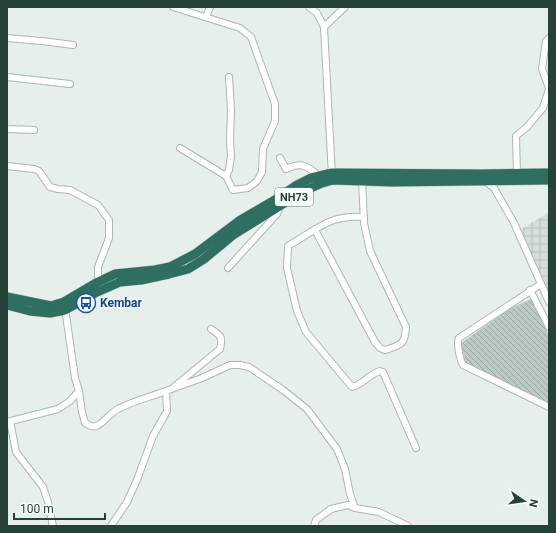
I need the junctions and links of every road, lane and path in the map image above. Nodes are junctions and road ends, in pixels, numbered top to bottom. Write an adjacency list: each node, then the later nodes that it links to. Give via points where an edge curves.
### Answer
1 (172, 7): 5 (street)
2 (210, 7): 5 (street)
3 (309, 7): 6 (street, via 317,13)
4 (345, 7): 6 (street)
5 (206, 17): 21 (street, via 240,28 251,37 275,104 275,121 263,149 262,172 257,181 248,188 232,190)
6 (324, 27): 23 (street)
7 (7, 38): 9 (street)
8 (549, 38): 13 (street, via 546,41 542,69)
9 (73, 45)
10 (7, 77): 12 (street)
11 (229, 77): 21 (street, via 231,156)
12 (70, 84)
13 (549, 89): 20 (street, via 543,108 516,136)
14 (7, 129): 15 (street)
15 (34, 130)
16 (180, 148): 21 (street)
17 (280, 158): 22 (street, via 286,169 296,165 308,166)
18 (7, 166): 31 (street, via 39,171 50,187 70,190 98,205 109,220 109,238 98,267)
19 (549, 173): 20 (highway, NH73)
20 (517, 174): 23 (highway, NH73)
21 (226, 176)
22 (319, 176): 23 (highway, NH73); 31 (highway, NH73, via 297,185 239,221 195,254 170,267 115,274)
23 (333, 176): 24 (highway, NH73); 27 (highway, NH73)
24 (362, 180): 26 (highway, NH73); 28 (street)
25 (549, 180): 26 (highway, NH73)
26 (485, 181): 32 (street, via 494,188 514,223)
27 (280, 206): 30 (street, via 277,214); 37 (highway, NH73, via 233,235 188,269 148,279 120,282)
28 (364, 217): 29 (street, via 339,217); 29 (street, via 370,251 406,327 402,344 385,350 374,342)
29 (315, 230): 45 (street, via 288,246 287,254 287,268 297,311 306,332 352,387 374,373 383,372)
30 (228, 268)
31 (98, 282): 37 (highway, NH73)
32 (541, 284): 33 (street); 35 (street)
33 (530, 290): 38 (street); 43 (street, via 459,338 457,342 464,365)
34 (7, 297): 37 (highway, NH73, via 46,306)
35 (549, 302)
36 (7, 305): 37 (highway, NH73, via 50,313)
37 (65, 306): 41 (street)
38 (549, 327)
39 (211, 328): 40 (street, via 221,336 220,348)
40 (173, 388): 42 (street); 46 (street, via 230,365 249,367 307,409 337,449)
41 (79, 391): 42 (street, via 85,423 92,427 103,423 118,409); 44 (street, via 58,409)
42 (166, 391): 48 (street, via 167,411 153,436 127,502)
43 (549, 407)
44 (9, 421): 47 (street, via 16,452 42,487)
45 (416, 448)
46 (355, 508): 49 (street, via 348,505 330,509 316,520); 50 (street, via 379,512)
47 (53, 526)
48 (111, 526)
49 (314, 526)
50 (408, 526)

